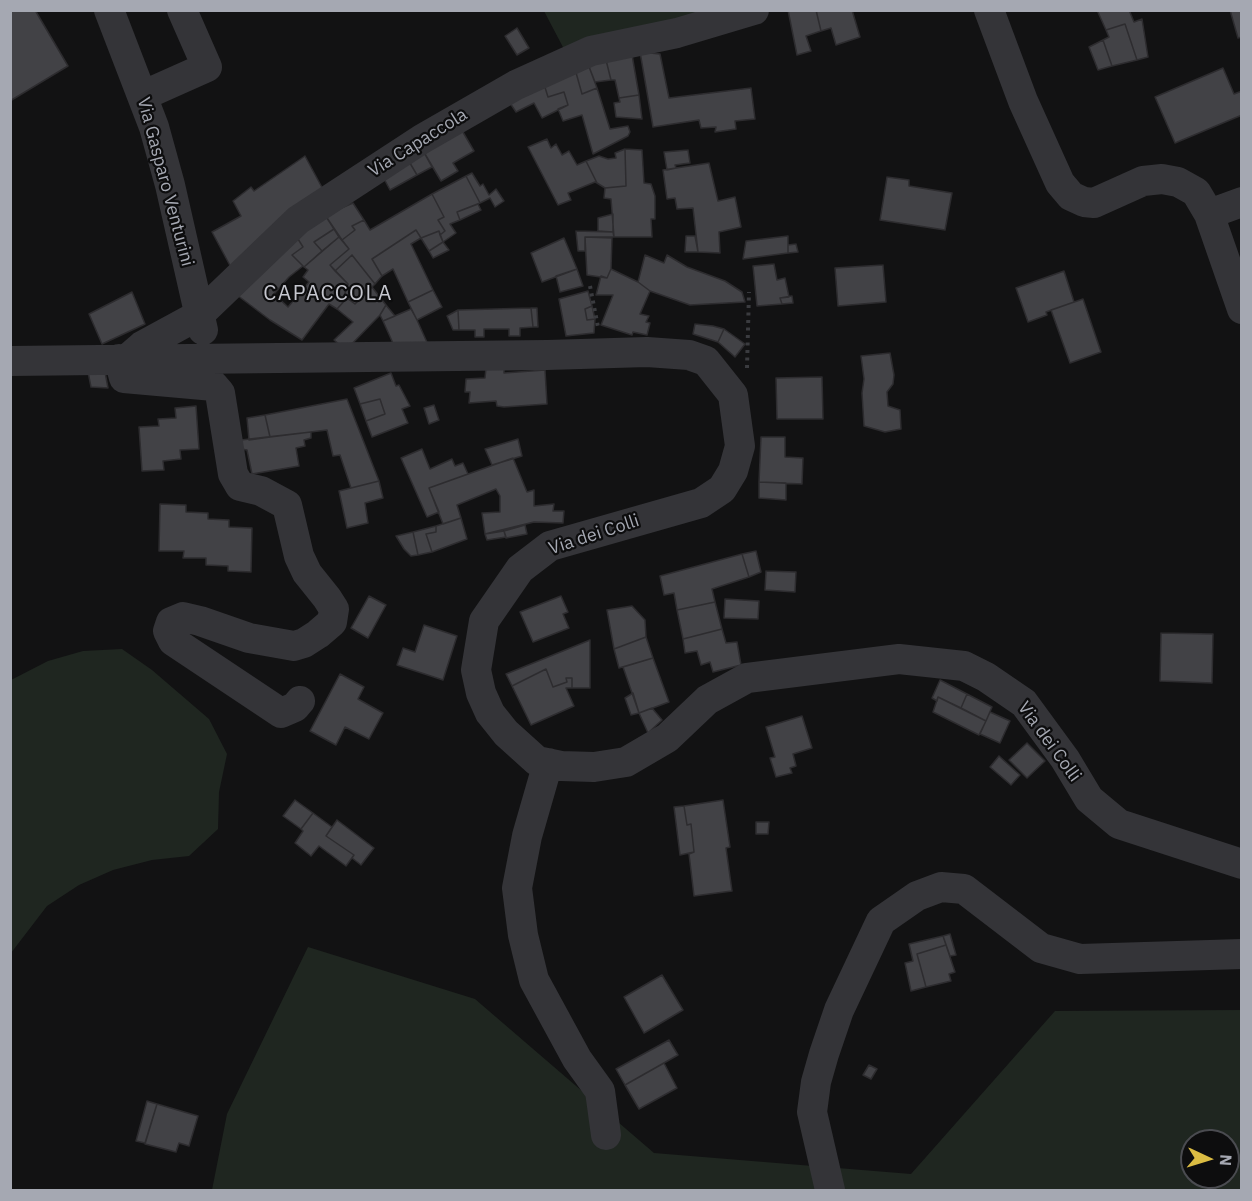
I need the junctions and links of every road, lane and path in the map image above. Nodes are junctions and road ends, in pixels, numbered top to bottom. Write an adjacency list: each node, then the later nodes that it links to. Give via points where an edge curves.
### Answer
1 (110, 10): 5 (street, Via Gasparo Venturini)
2 (182, 10): 5 (street, via 207,67)
3 (754, 10): 11 (street, Via Capaccola, via 677,33 591,51 516,85 422,139 298,220)
4 (989, 10): 7 (street, via 1023,101 1060,183 1071,196 1094,203 1143,181 1162,178 1196,192)
5 (142, 96): 11 (street, Via Gasparo Venturini, via 170,185)
6 (1242, 202): 7 (street)
7 (1209, 214): 10 (street)
8 (590, 286): 12 (path)
9 (749, 292): 16 (path)
10 (1242, 309)
11 (199, 315): 13 (street, Via Gasparo Venturini); 14 (street, Via Capaccola)
12 (603, 353): 13 (street); 16 (street, via 689,355 706,361)
13 (209, 357): 14 (street)
14 (123, 359): 15 (street); 17 (street, via 124,378 214,386 220,393 233,474 240,486 261,491 287,505 299,556 334,609 332,622 294,646 249,638 183,617 171,622 168,631 173,641 281,713)
15 (10, 361)
16 (740, 386): 18 (street, Via dei Colli, via 740,446 733,471 722,489 701,503 550,546 520,569 484,621 476,670 490,713 537,760)
17 (300, 701)
18 (548, 763): 19 (street, Via dei Colli, via 594,767 626,762 667,738 707,700 747,678 899,659 964,666 1024,703 1089,799 1119,824); 21 (street, via 517,888 523,935 534,980 577,1059 600,1091)
19 (1242, 864)
20 (1242, 954): 22 (street, via 1080,958 1041,948 964,889 941,886 917,896 882,921 839,1010 824,1054 812,1112)
21 (606, 1135)
22 (830, 1191)

